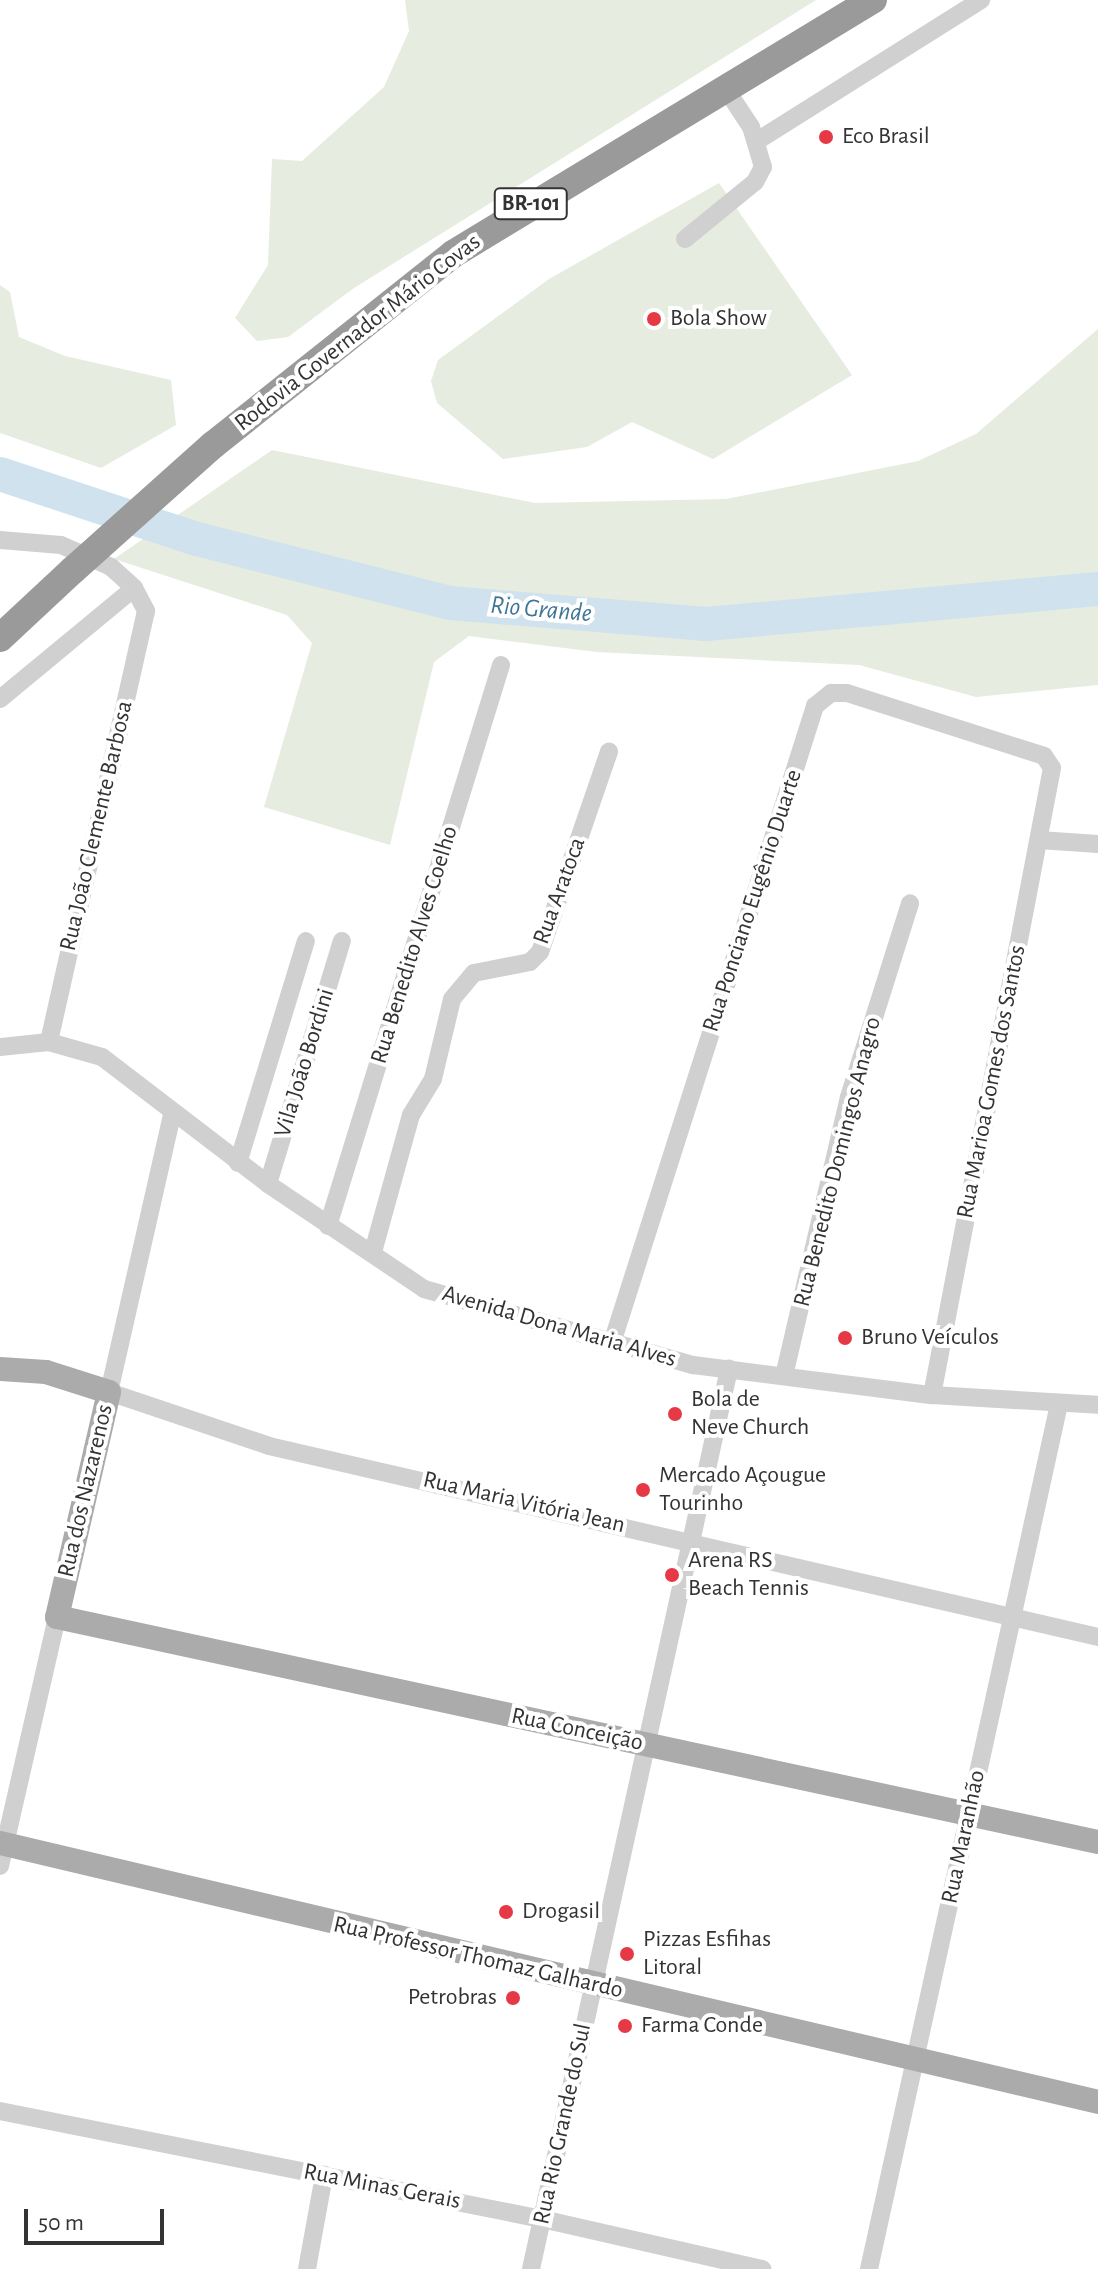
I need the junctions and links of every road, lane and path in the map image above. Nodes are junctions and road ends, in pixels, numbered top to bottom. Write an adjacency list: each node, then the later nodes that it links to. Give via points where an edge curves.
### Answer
1 (873, 0): 3 (highway, Rodovia Governador Mário Covas / BR-101)
2 (981, 0): 4 (street)
3 (724, 86): 4 (street); 8 (highway, Rodovia Governador Mário Covas / BR-101, bridge, via 453,254 213,445)
4 (757, 141): 5 (street, via 763,167 755,182)
5 (685, 239)
6 (0, 540): 7 (street, via 61,545 111,567)
7 (134, 588): 10 (street); 18 (street, Rua João Clemente Barbosa, via 146,611)
8 (0, 638)
9 (501, 665): 23 (street, Rua Benedito Alves Coelho)
10 (0, 699)
11 (609, 752): 24 (street, Rua Aratoca, via 540,952 530,962 474,973 452,999 433,1079 411,1115)
12 (1052, 768): 13 (street, Rua Marioa Gomes dos Santos); 25 (street, Rua Ponciano Eugênio Duarte, via 1044,756 847,693 831,693 815,706)
13 (1039, 840): 14 (street); 30 (street, Rua Marioa Gomes dos Santos)
14 (1098, 844)
15 (910, 903): 28 (street, Rua Benedito Domingos Anagro, via 849,1097)
16 (306, 941): 21 (street, Vila João Bordini)
17 (342, 941): 22 (street, Vila João Bordini)
18 (49, 1042): 19 (street, Avenida Dona Maria Alves); 20 (street, Avenida Dona Maria Alves, via 102,1057)
19 (0, 1047)
20 (172, 1115): 21 (street, Avenida Dona Maria Alves); 29 (street, Rua dos Nazarenos)
21 (238, 1163): 22 (street, Avenida Dona Maria Alves)
22 (268, 1184): 23 (street, Avenida Dona Maria Alves)
23 (328, 1226): 24 (street, Avenida Dona Maria Alves)
24 (373, 1252): 25 (street, Avenida Dona Maria Alves, via 424,1289)
25 (612, 1343): 27 (street, Avenida Dona Maria Alves, via 664,1359)
26 (0, 1369): 29 (main road, Rua Maria Vitória Jean, via 46,1372)
27 (729, 1369): 28 (street, Avenida Dona Maria Alves); 33 (street, Rua Rio Grande do Sul)
28 (784, 1376): 30 (street, Avenida Dona Maria Alves)
29 (109, 1392): 33 (street, Rua Maria Vitória Jean, via 269,1446); 34 (main road, Rua dos Nazarenos)
30 (932, 1395): 31 (street, Avenida Dona Maria Alves)
31 (1059, 1404): 32 (street, Avenida Dona Maria Alves); 35 (street, Rua Maranhão)
32 (1098, 1405)
33 (691, 1540): 35 (street, Rua Maria Vitória Jean); 37 (street, Rua Rio Grande do Sul)
34 (57, 1617): 37 (main road, Rua Conceição); 40 (street, Rua dos Nazarenos)
35 (1013, 1618): 36 (street, Rua Maria Vitória Jean); 38 (street, Rua Maranhão)
36 (1098, 1637)
37 (646, 1745): 38 (main road, Rua Conceição); 41 (street, Rua Rio Grande do Sul)
38 (969, 1814): 39 (main road, Rua Conceição); 42 (street, Rua Maranhão)
39 (1098, 1842)
40 (2, 1851): 41 (main road, Rua Professor Thomaz Galhardo)
41 (593, 1984): 42 (main road, Rua Professor Thomaz Galhardo); 46 (street, Rua Rio Grande do Sul)
42 (915, 2059): 43 (main road, Rua Professor Thomaz Galhardo); 50 (street, Rua Maranhão)
43 (1098, 2102)
44 (0, 2111): 45 (street, Rua Minas Gerais)
45 (324, 2175): 46 (street, Rua Minas Gerais); 47 (street)
46 (542, 2219): 48 (street, Rua Rio Grande do Sul); 49 (street, Rua Minas Gerais)
47 (307, 2269)
48 (531, 2269)
49 (762, 2269)
50 (869, 2269)

